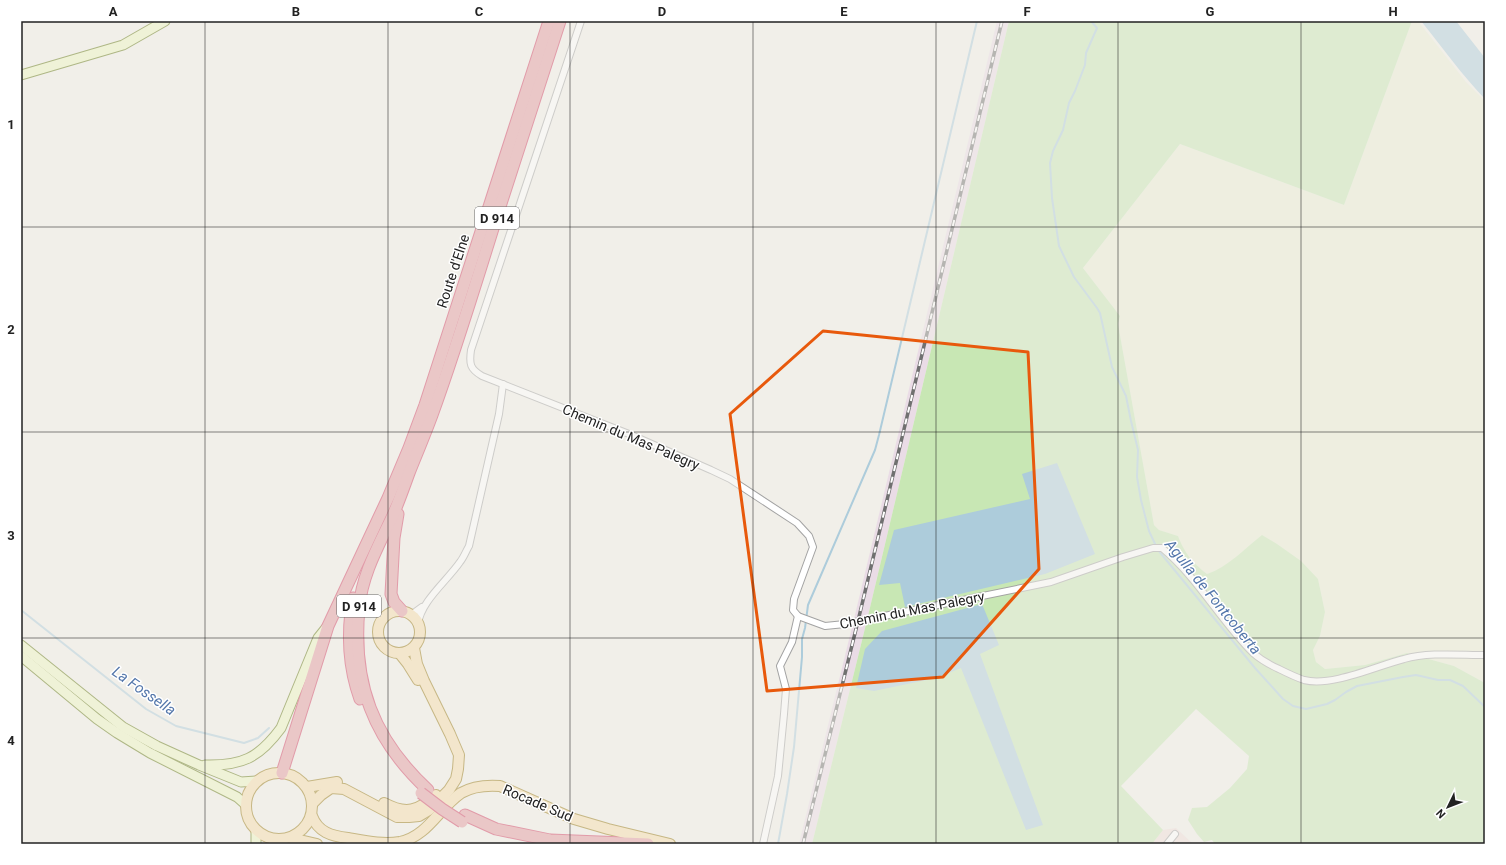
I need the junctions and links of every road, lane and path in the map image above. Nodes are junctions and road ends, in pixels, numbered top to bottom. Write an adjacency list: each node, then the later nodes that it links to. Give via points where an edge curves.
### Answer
1 (165, 21): 6 (main road, via 123,45)
2 (544, 21): 7 (highway)
3 (549, 21): 7 (highway, Route d'Elne / D 914)
4 (560, 21): 9 (highway, Route d'Elne / D 914)
5 (581, 21): 8 (street, via 471,350 472,369)
6 (21, 75)
7 (521, 107): 10 (highway, Route d'Elne / D 914, via 425,405 388,498)
8 (503, 384): 11 (street, via 499,414 469,546 462,561); 13 (street, Chemin du Mas Palegry, via 711,470 797,523 809,536 813,547 794,599 793,610)
9 (432, 415): 12 (highway, via 429,431 396,518 391,594 394,602); 25 (highway, D 914, via 394,513 370,564 362,587 358,625 361,673 373,716 387,743)
10 (374, 526): 15 (highway); 25 (highway, D 914, via 355,583 351,613 350,655 354,680 368,722 380,746 397,770)
11 (426, 604): 12 (street); 14 (street, via 419,615)
12 (407, 613): 14 (main road); 18 (main road, via 397,611 388,614 380,621 377,632 380,644 386,650)
13 (800, 617): 19 (street, Chemin du Mas Palegry, via 825,626 845,624 1051,582 1123,557 1153,548 1162,548 1195,582 1255,654 1288,674 1305,680 1322,681 1346,677 1412,658); 39 (street, via 792,642 780,666 786,689 778,776)
14 (418, 624): 17 (main road, via 420,632)
15 (328, 626): 21 (main road, via 318,638 282,728 274,738 254,756 238,763 224,766); 22 (highway)
16 (21, 645): 21 (main road, via 123,727)
17 (414, 648): 18 (main road); 26 (main road, via 424,681 459,755 456,779 449,790 429,810 418,816 409,817 397,817 344,789 331,788)
18 (400, 654): 24 (main road, via 420,684 452,754 453,763 447,782 421,807 410,811 399,810 348,784 336,782)
19 (1485, 655)
20 (21, 656): 27 (main road, via 117,733 150,753 237,797)
21 (199, 765): 23 (main road, via 242,782)
22 (282, 773): 23 (main road, via 267,775); 24 (main road, via 296,777)
23 (257, 781): 27 (main road, via 247,796)
24 (307, 787): 26 (main road)
25 (424, 792): 29 (highway, D 914)
26 (313, 803): 28 (main road)
27 (246, 805): 30 (main road, via 250,823)
28 (312, 816): 32 (main road, via 304,829); 38 (main road, Rocade Sud, via 316,826 323,832 381,843 400,842 428,827 462,793 474,788 500,786 574,819)
29 (464, 818): 36 (highway, D 914, via 494,836); 37 (highway, D 914, via 496,829 550,840)
30 (256, 830): 33 (main road); 34 (main road)
31 (1175, 834): 40 (street)
32 (291, 838): 33 (main road); 35 (main road)
33 (276, 842)
34 (256, 844)
35 (317, 844)
36 (538, 844)
37 (648, 844)
38 (670, 844)
39 (764, 844)
40 (1167, 844)

